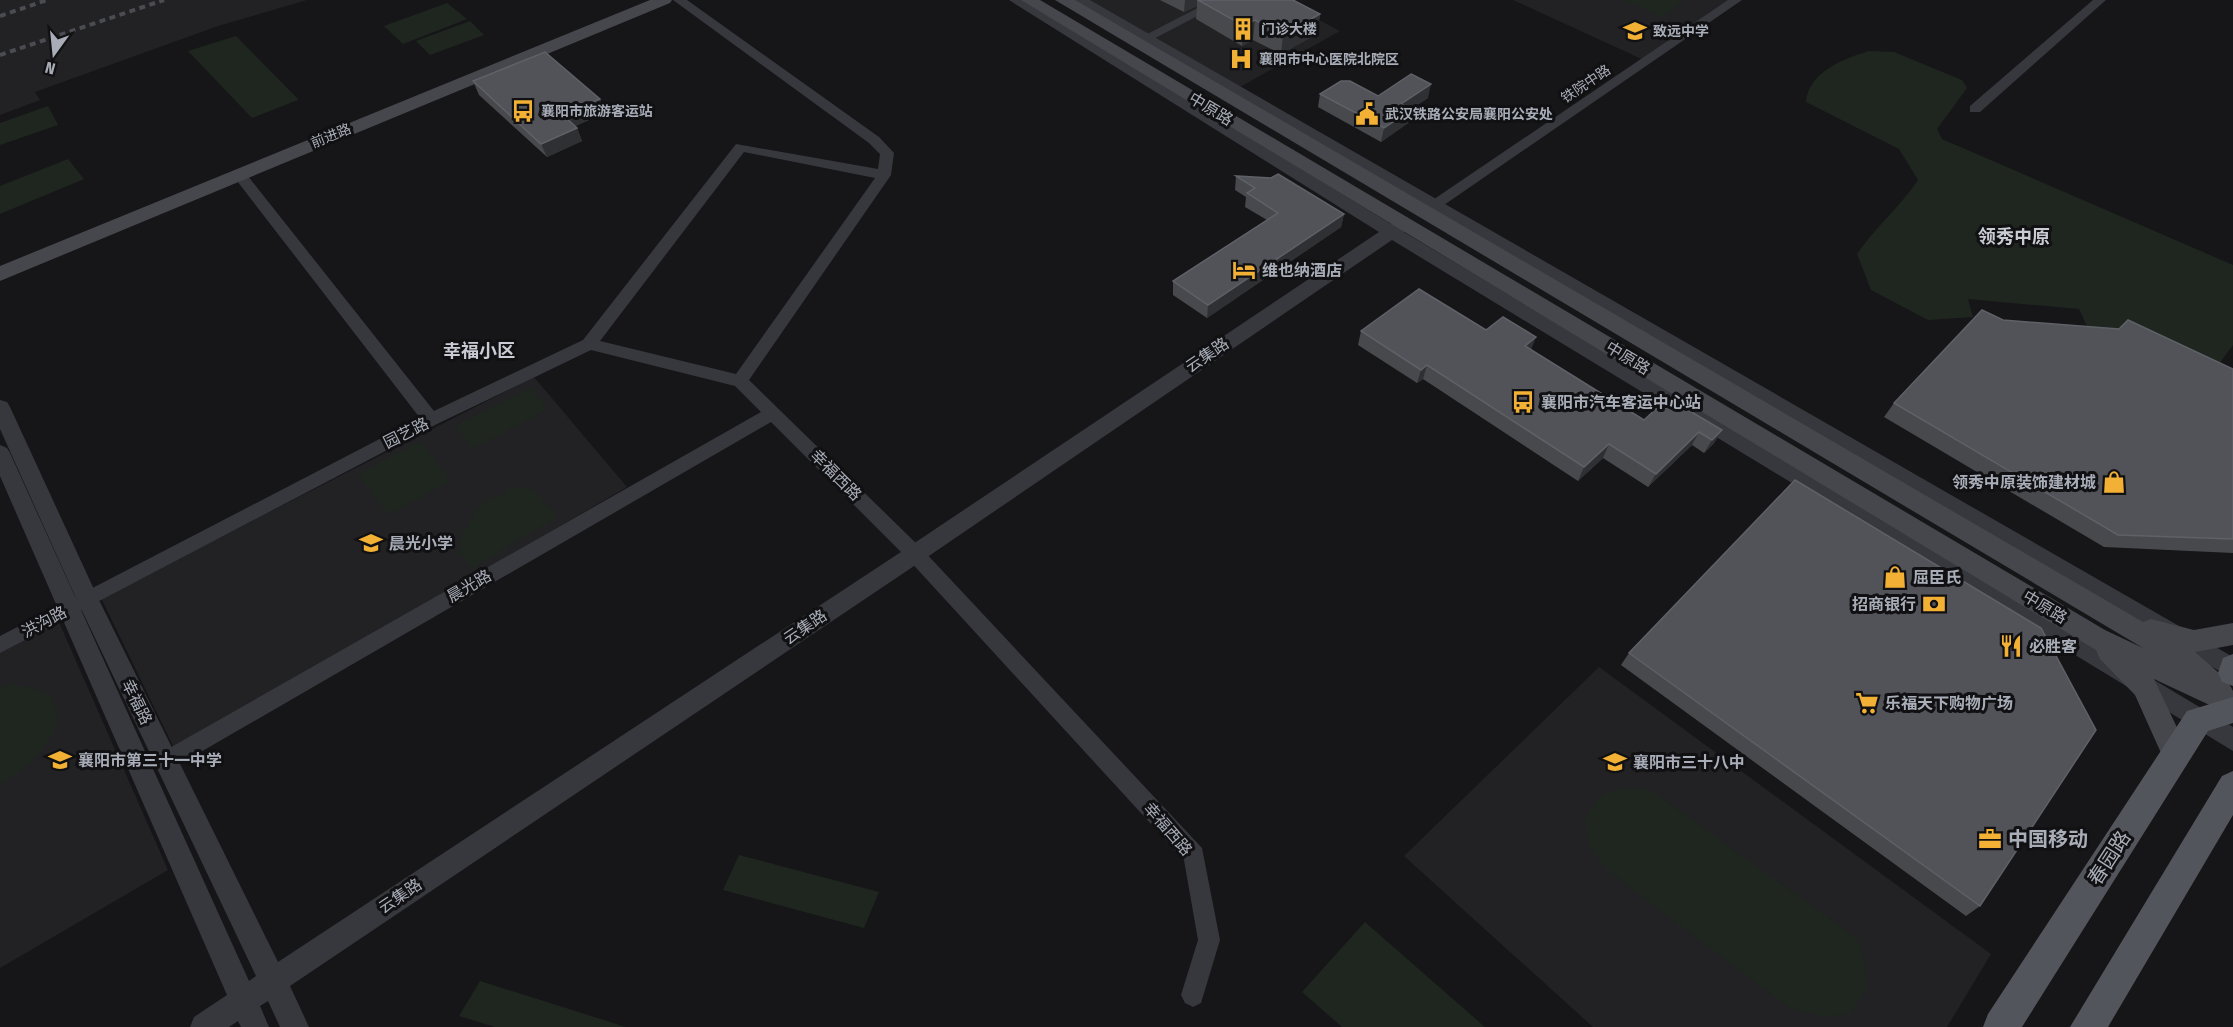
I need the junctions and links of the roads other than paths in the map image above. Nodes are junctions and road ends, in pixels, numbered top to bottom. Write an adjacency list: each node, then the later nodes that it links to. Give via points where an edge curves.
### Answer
1 (632, 0): 17 (main road, 前进路)
2 (664, 0): 13 (main road, 前进路)
3 (679, 0): 14 (street, via 874,140 887,153)
4 (1016, 0): 16 (street)
5 (1029, 0): 16 (main road, 中原路)
6 (1063, 0): 11 (main road, 中原路)
7 (1080, 0): 11 (street)
8 (1222, 0): 11 (street)
9 (1736, 0): 15 (street, 铁院中路)
10 (2100, 0): 12 (street)
11 (1141, 41): 15 (main road, 中原路)
12 (1975, 110)
13 (239, 174): 18 (main road, 前进路); 23 (street)
14 (884, 175): 19 (street, via 741,147); 20 (street)
15 (1430, 209): 27 (main road, 中原路); 29 (street)
16 (1397, 227): 25 (street, 云集路); 30 (main road, 中原路); 33 (street)
17 (0, 260)
18 (0, 274)
19 (589, 344): 20 (street); 23 (street, 园艺路)
20 (740, 381): 22 (street, 幸福西路)
21 (0, 407): 26 (street, 幸福路)
22 (773, 413): 25 (street, 幸福西路); 39 (street, 晨光路)
23 (431, 420): 26 (street, 园艺路)
24 (0, 453): 26 (street, 幸福路)
25 (915, 554): 41 (street, 云集路); 42 (street, 幸福西路, via 1194,855 1209,940)
26 (78, 604): 31 (street, 洪沟路); 39 (street, 幸福路); 43 (street, 幸福路)
27 (2123, 624): 29 (main road); 34 (main road, 中原路, via 2189,662)
28 (2230, 633): 29 (main road, via 2194,641)
29 (2172, 636): 32 (street)
30 (2096, 638): 33 (main road); 34 (main road, 中原路)
31 (0, 645)
32 (2233, 669)
33 (2145, 687): 36 (street); 38 (main road)
34 (2233, 703)
35 (2233, 710): 36 (main road)
36 (2198, 721): 37 (street); 38 (main road, 春园路)
37 (2233, 740)
38 (2176, 755): 47 (main road, 春园路)
39 (166, 761): 41 (street, 幸福路)
40 (2232, 789): 48 (main road)
41 (273, 981): 43 (street, 云集路); 46 (street, 幸福路)
42 (1193, 995)
43 (243, 1000): 44 (street, 云集路); 45 (street, 幸福路)
44 (204, 1027)
45 (255, 1027)
46 (295, 1027)
47 (2001, 1027)
48 (2088, 1027)

